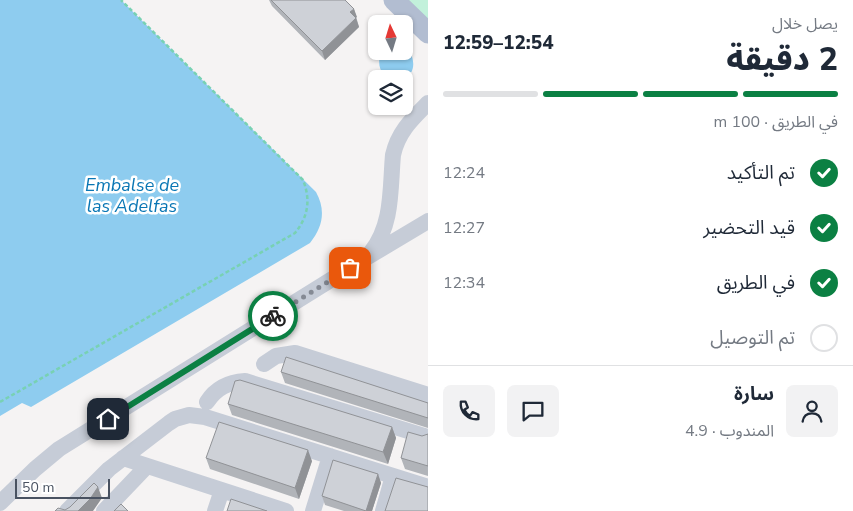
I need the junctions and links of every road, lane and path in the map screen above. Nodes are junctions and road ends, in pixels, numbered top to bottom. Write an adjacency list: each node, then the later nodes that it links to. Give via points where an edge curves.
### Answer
1 (121, 0): 9 (path, via 303,180 308,202 305,218 295,233)
2 (394, 0): 3 (main road)
3 (428, 33)
4 (428, 103): 6 (lane, via 406,125 395,145 388,219 381,238)
5 (428, 221): 6 (lane)
6 (366, 258): 18 (lane, via 59,449)
7 (264, 364): 8 (lane, via 276,356 295,353)
8 (428, 395)
9 (0, 402)
10 (207, 402): 11 (lane, via 223,386 245,381)
11 (428, 437)
12 (330, 456): 13 (lane, via 205,417 189,415 175,419); 15 (lane); 23 (lane)
13 (123, 458): 14 (lane); 19 (lane)
14 (147, 466): 17 (lane); 20 (lane)
15 (394, 476): 16 (lane); 24 (lane)
16 (428, 487)
17 (222, 490): 21 (lane); 22 (lane)
18 (0, 503)
19 (66, 511)
20 (104, 511)
21 (215, 511)
22 (286, 511)
23 (313, 511)
24 (383, 511)

